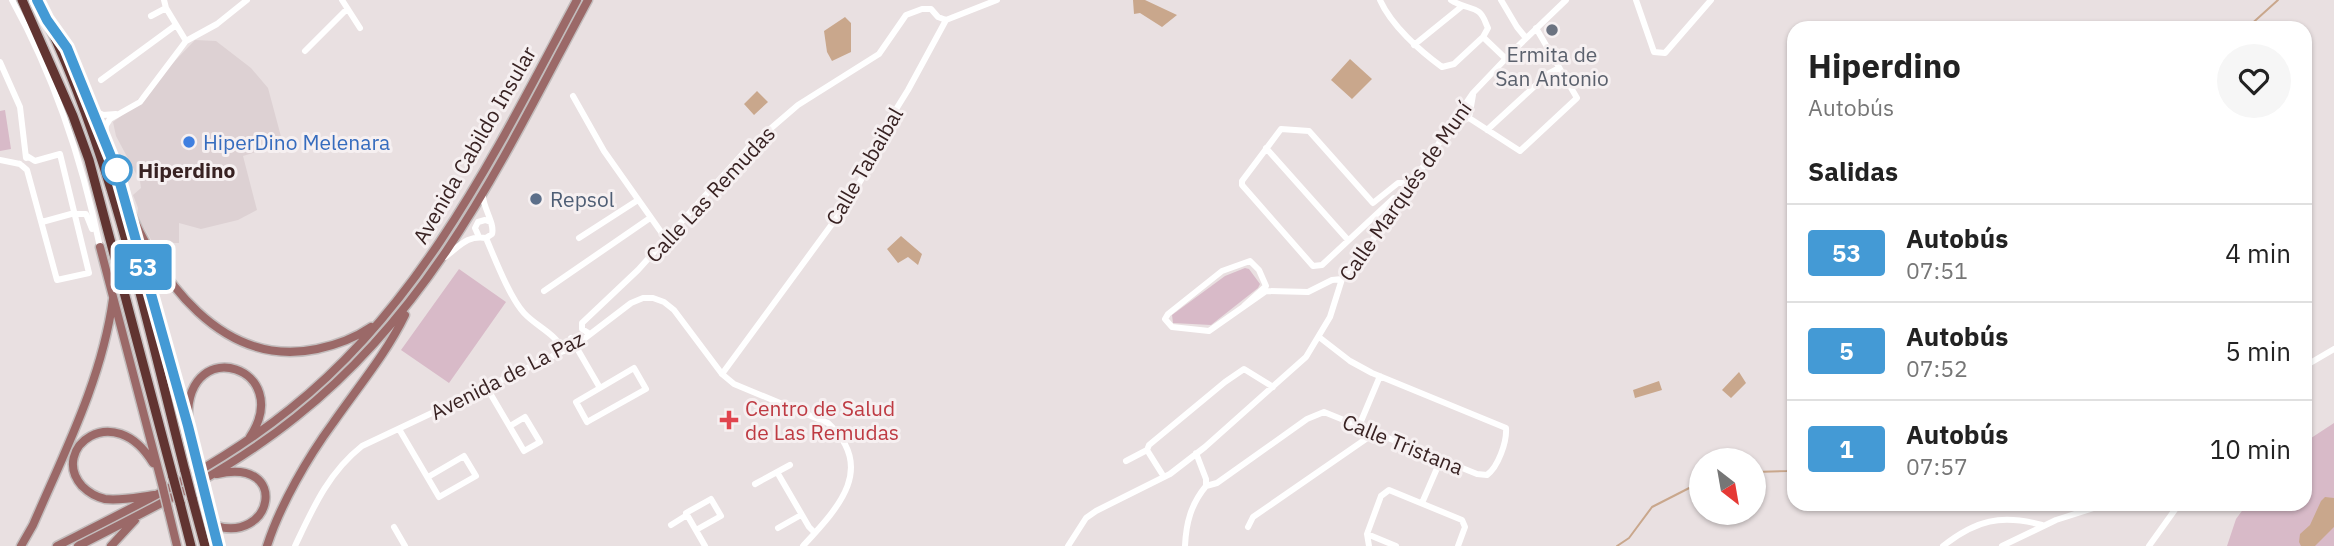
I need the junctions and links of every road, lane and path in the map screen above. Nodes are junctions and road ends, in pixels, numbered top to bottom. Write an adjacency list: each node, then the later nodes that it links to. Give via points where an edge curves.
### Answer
1 (12, 0): 62 (street, via 72,135)
2 (22, 0): 124 (highway, bridge, via 89,160)
3 (37, 0): 19 (highway)
4 (247, 0): 26 (street)
5 (342, 0): 17 (street)
6 (577, 0): 71 (main road, Avenida Cabildo Insular, via 482,176)
7 (588, 0): 48 (main road, Avenida Cabildo Insular)
8 (997, 0): 20 (street)
9 (1380, 0): 27 (street)
10 (1451, 0): 16 (street)
11 (1502, 0): 25 (street)
12 (1566, 0): 23 (street, Calle Marqués de Muní)
13 (1636, 0): 14 (street, via 1654,51 1665,53)
14 (1712, 0)
15 (165, 4): 18 (street); 21 (street)
16 (1461, 7): 24 (street, via 1483,16 1488,28); 27 (street)
17 (347, 9): 22 (street); 28 (street)
18 (151, 16)
19 (47, 20): 35 (highway, via 67,48); 125 (highway, bridge, via 106,172)
20 (946, 20): 60 (street, Calle Las Remudas, via 931,9 906,15 879,54 798,105 748,148); 81 (street, Calle Tabaibal, via 846,205)
21 (176, 25): 26 (street); 32 (street)
22 (360, 28)
23 (1536, 29): 25 (street, Calle Marqués de Muní); 31 (street)
24 (1483, 37): 27 (street, via 1454,64 1442,67); 29 (street)
25 (1526, 38): 29 (street, Calle Marqués de Muní)
26 (186, 41): 36 (street, via 140,102)
27 (1414, 45)
28 (305, 51)
29 (1506, 58): 33 (street, Calle Marqués de Muní)
30 (0, 62): 42 (street, via 20,107)
31 (1559, 68): 39 (street); 39 (street, via 1577,98 1520,151)
32 (102, 80)
33 (1473, 93): 37 (street); 38 (street, Calle Marqués de Muní)
34 (573, 96): 50 (street)
35 (93, 110): 36 (street, via 103,115); 40 (highway)
36 (121, 113): 40 (street, via 106,125)
37 (1469, 118): 38 (street); 39 (street)
38 (1453, 124): 47 (street, Calle Marqués de Muní)
39 (1487, 130)
40 (105, 139): 51 (main road)
41 (1266, 148): 52 (street, via 1282,129 1309,131); 61 (street); 61 (street, via 1242,186 1299,251 1313,266 1322,265)
42 (27, 156): 44 (street); 45 (street)
43 (0, 160): 45 (street)
44 (35, 161): 46 (street); 54 (street, via 60,154)
45 (20, 164): 46 (street)
46 (27, 170): 56 (street)
47 (1413, 183): 49 (street, Calle Marqués de Muní); 52 (street, via 1398,183)
48 (483, 197): 57 (street); 63 (main road, Avenida Cabildo Insular)
49 (1402, 199): 53 (street, via 1394,198); 65 (street, Calle Marqués de Muní)
50 (638, 200): 55 (street); 59 (street)
51 (125, 202): 71 (main road, via 166,275 204,317 235,340 279,352 307,351 366,331); 86 (main road)
52 (1373, 203): 53 (street)
53 (1379, 211): 61 (street)
54 (75, 214): 56 (street); 56 (street, via 89,272 57,280); 62 (street, via 86,214)
55 (650, 218): 60 (street); 66 (street)
56 (42, 222)
57 (491, 222): 58 (street, via 494,231); 58 (street, via 478,222 475,228)
58 (482, 238): 63 (street, via 468,239); 76 (street, via 522,311)
59 (579, 238)
60 (666, 239): 72 (street, Calle Las Remudas, via 582,323)
61 (1348, 240)
62 (100, 247): 68 (main road)
63 (445, 257): 69 (main road, Avenida Cabildo Insular)
64 (1259, 270): 67 (street, via 1272,284); 70 (street, via 1266,286); 70 (street, via 1247,261 1222,271 1165,319 1172,327 1209,331)
65 (1342, 279): 67 (street); 74 (street, Calle Marqués de Muní)
66 (544, 291)
67 (1296, 292): 70 (street, via 1269,290)
68 (113, 299): 101 (main road); 119 (main road, via 97,373)
69 (410, 303): 98 (main road, Avenida Cabildo Insular, via 310,405); 127 (main road, via 390,343 300,477)
70 (1244, 306)
71 (393, 307): 91 (main road, Avenida Cabildo Insular, via 327,377)
72 (582, 329): 73 (street); 75 (street, Calle Las Remudas)
73 (590, 334): 77 (street, Avenida de La Paz); 81 (street, Avenida de La Paz, via 632,303 653,298 674,310)
74 (1319, 337): 82 (street, via 1350,361); 83 (street, Calle Marqués de Muní)
75 (571, 338): 76 (street); 77 (street)
76 (558, 339): 79 (street)
77 (576, 345): 79 (street, Avenida de La Paz); 85 (street)
78 (2334, 349): 80 (street)
79 (564, 351): 84 (street, Avenida de La Paz)
80 (2312, 362)
81 (722, 374): 117 (street, Avenida de La Paz, via 734,384 828,423 846,445 852,461 851,479)
82 (1380, 376): 88 (street); 94 (street, Calle Tristana, via 1506,428 1507,437 1487,475)
83 (1273, 387): 92 (street, via 1244,369); 93 (street, Calle Marqués de Muní)
84 (487, 388): 87 (street); 89 (street, Avenida de La Paz)
85 (600, 388): 85 (street, via 576,402 587,422 646,388 634,368)
86 (188, 426): 91 (main road, via 190,393 195,385 211,370 234,367 252,378 260,395 258,419); 111 (main road, bridge)
87 (510, 426): 87 (street, via 524,451 540,442 525,417)
88 (1359, 426): 90 (street, Calle Tristana); 103 (street, Calle Tristana, via 1324,412)
89 (399, 429): 99 (street); 128 (street, Avenida de La Paz, via 362,446 329,479)
90 (1376, 432): 94 (street, Calle Tristana); 114 (street, via 1253,517)
91 (247, 440): 101 (main road, Avenida Cabildo Insular)
92 (1147, 450): 95 (street); 100 (street)
93 (1196, 453): 100 (street, Calle Marqués de Muní); 103 (street)
94 (1441, 459): 104 (street)
95 (1126, 461)
96 (790, 464): 97 (street)
97 (776, 472): 102 (street); 108 (street)
98 (211, 475): 107 (main road, Avenida Cabildo Insular); 111 (main road, via 234,471 248,475 262,489 267,509 261,523 243,534 229,534)
99 (428, 477): 99 (street, via 439,497 476,476 464,456)
100 (1164, 477): 132 (street, Calle Marqués de Muní, via 1086,518)
101 (164, 483): 101 (main road, via 153,495 99,497 80,483 73,471 77,449 92,435 119,432 139,444); 120 (main road, Avenida Cabildo Insular); 123 (main road, bridge)
102 (755, 484)
103 (1206, 486): 133 (street, via 1186,523)
104 (1422, 503): 118 (street, via 1389,490 1381,496); 136 (street, via 1462,520 1465,527)
105 (2086, 511): 112 (street)
106 (2174, 511): 139 (street)
107 (142, 513): 121 (main road, Avenida Cabildo Insular); 122 (main road)
108 (801, 514): 115 (street); 117 (street)
109 (687, 516): 110 (street); 116 (street); 116 (street, via 710,499 720,516)
110 (671, 524)
111 (213, 525): 126 (main road)
112 (2042, 526): 137 (street, via 2021,519 1989,521); 138 (street)
113 (394, 527): 129 (street)
114 (1248, 527)
115 (778, 528)
116 (696, 530): 130 (street)
117 (815, 533): 131 (street, Avenida de La Paz)
118 (1367, 534): 134 (street); 135 (street)
119 (21, 546)
120 (57, 546)
121 (78, 546)
122 (111, 546)
123 (177, 546)
124 (191, 546)
125 (205, 546)
126 (218, 546)
127 (267, 546)
128 (295, 546)
129 (405, 546)
130 (705, 546)
131 (803, 546)
132 (1068, 546)
133 (1185, 546)
134 (1369, 546)
135 (1396, 546)
136 (1458, 546)
137 (1942, 546)
138 (2002, 546)
139 (2149, 546)

